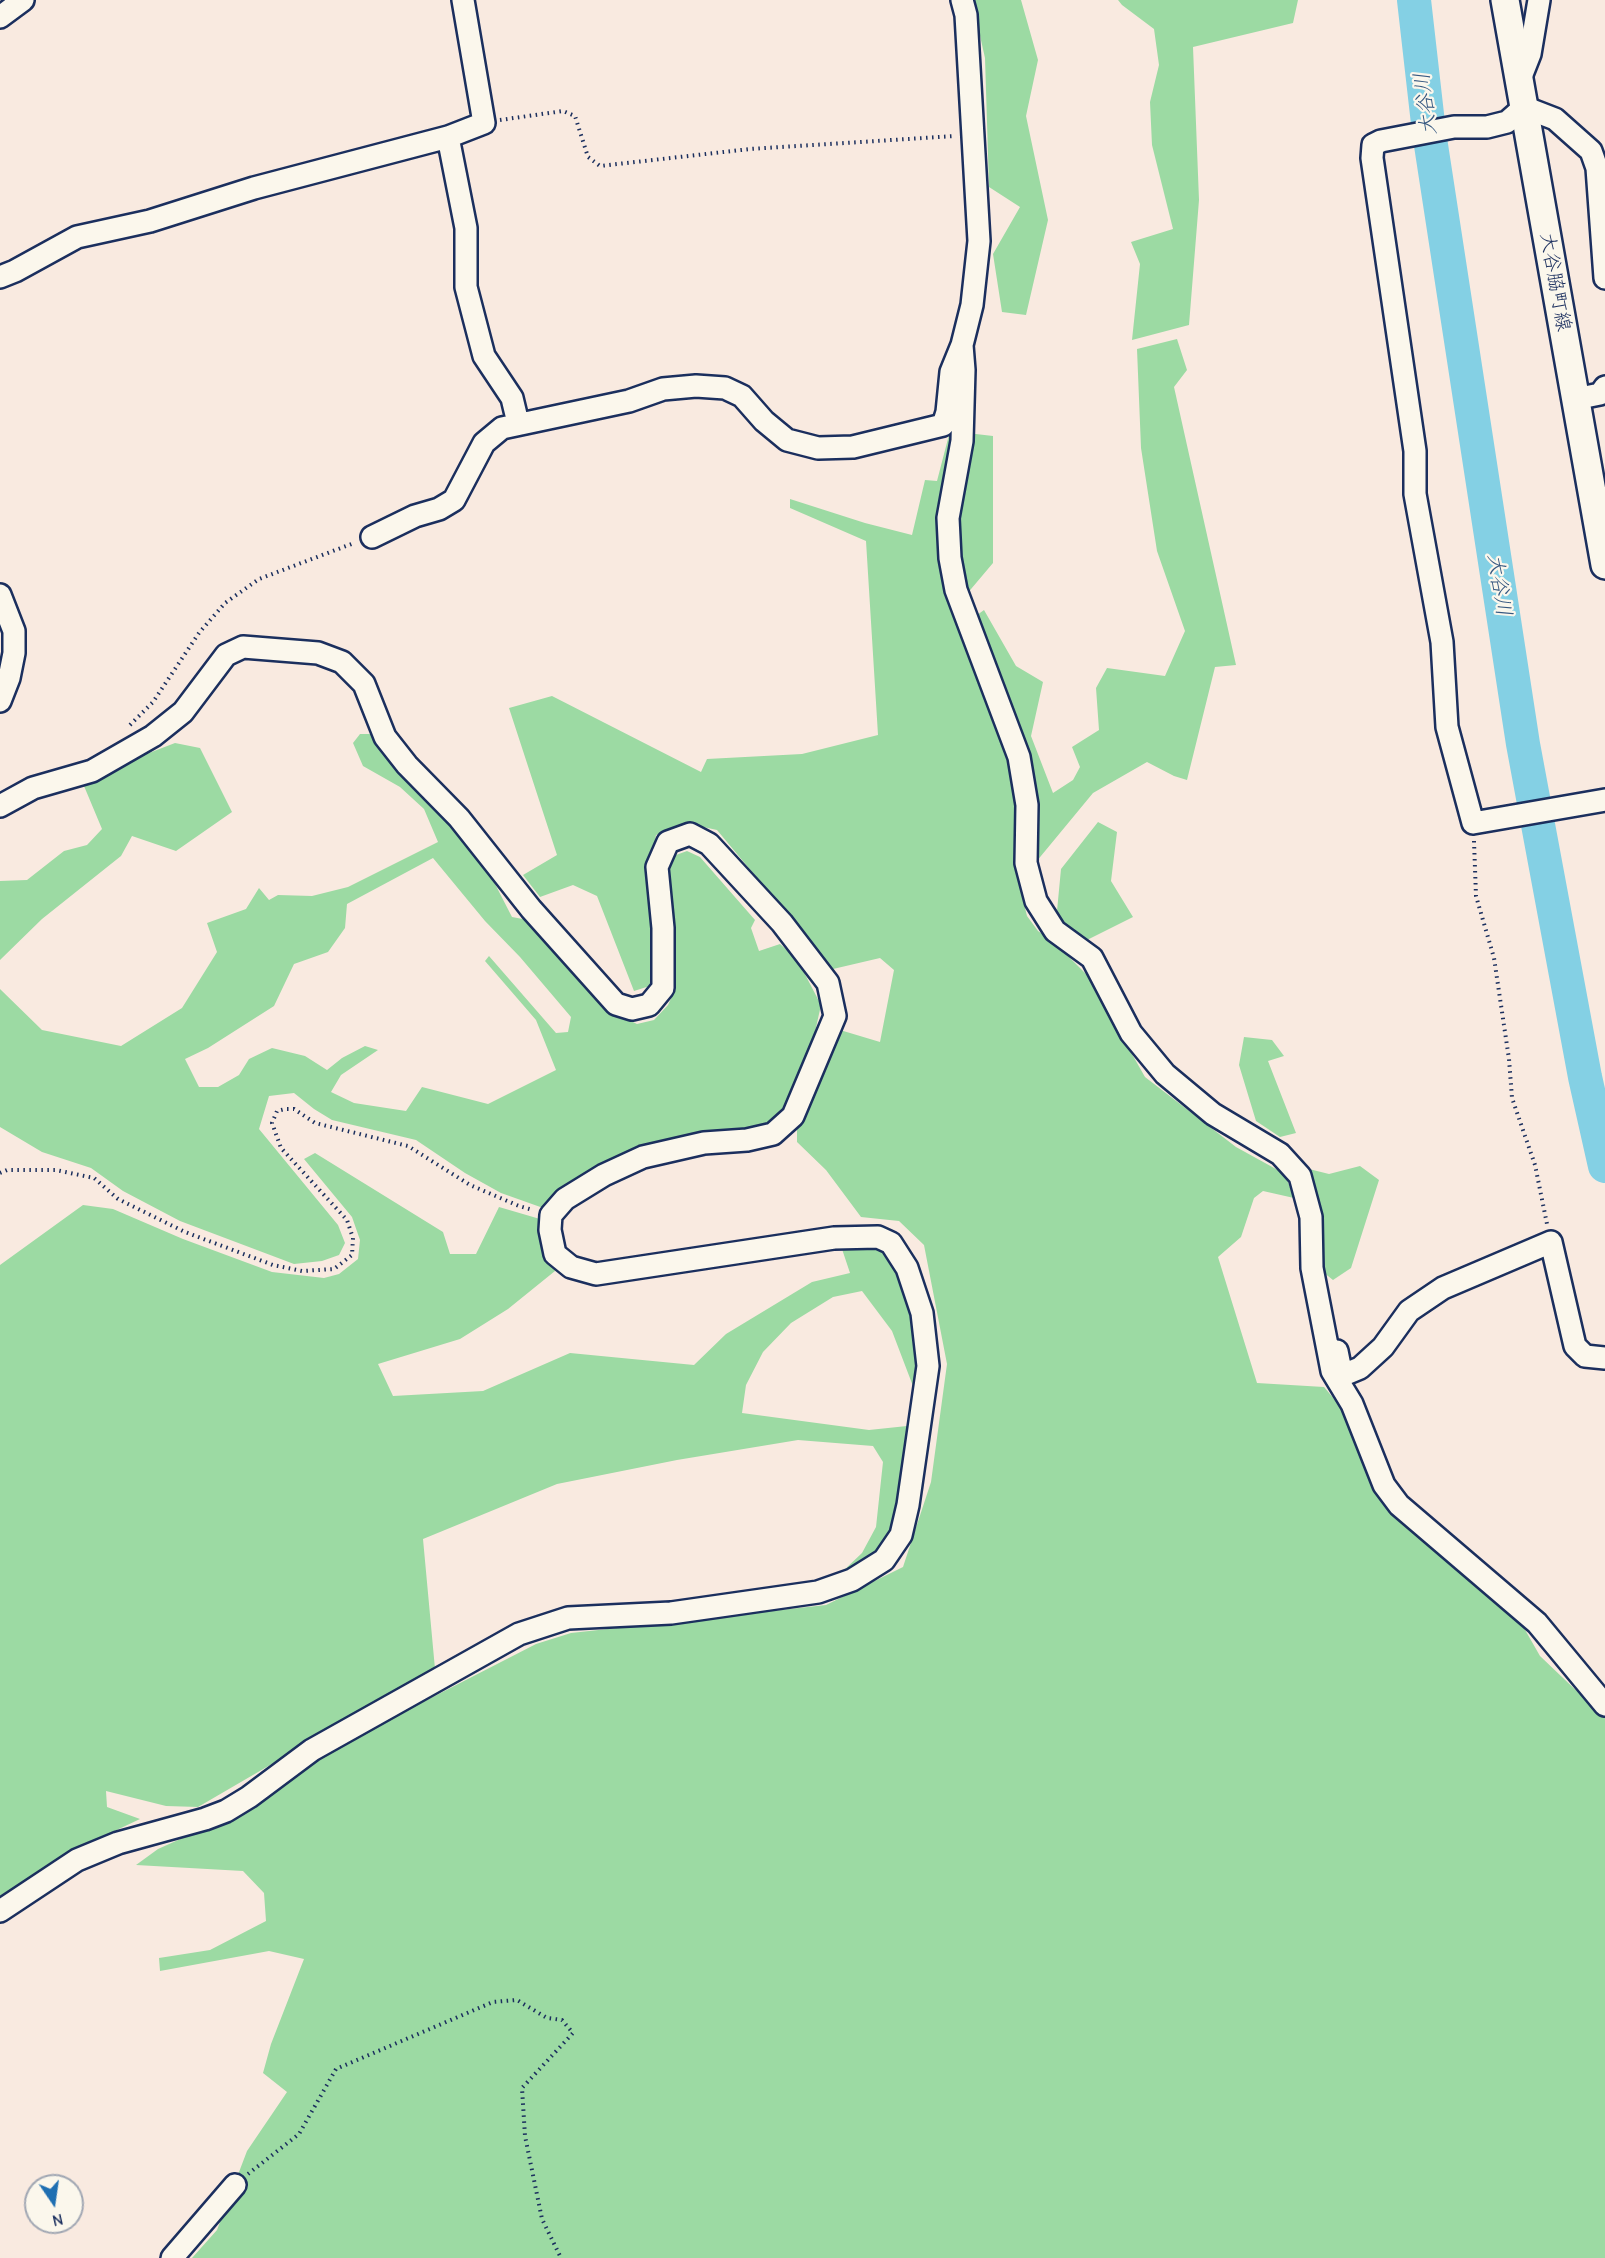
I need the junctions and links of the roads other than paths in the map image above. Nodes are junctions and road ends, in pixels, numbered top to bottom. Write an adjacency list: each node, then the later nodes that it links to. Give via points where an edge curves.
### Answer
1 (23, 0): 6 (street)
2 (463, 0): 8 (street, via 484,123)
3 (962, 0): 11 (street, via 979,241 972,305)
4 (1505, 0): 7 (main road, 大谷脇町線)
5 (1539, 0): 7 (street)
6 (0, 16)
7 (1521, 94): 10 (street, via 1591,151 1597,168); 13 (main road, 大谷脇町線); 19 (street, via 1508,122 1487,127 1454,127 1381,141 1373,145 1372,158 1415,451 1415,494 1442,642 1447,726 1473,823)
8 (448, 137): 9 (street, via 254,188 150,221 77,237); 14 (street, via 466,228 466,286 484,356 512,399)
9 (0, 277)
10 (1605, 278)
11 (962, 345): 14 (street, via 951,372 943,425 853,447 818,448 787,440 742,396 725,388 663,389 629,401); 21 (street, via 962,441 948,518 950,558 956,590 1019,757 1027,805 1026,863 1036,901 1055,932 1092,958 1131,1033 1165,1074 1213,1114 1280,1154 1300,1176 1311,1217 1312,1268)
12 (1605, 387): 13 (street, via 1600,394)
13 (1575, 399): 16 (main road, 大谷脇町線)
14 (518, 423): 15 (street, via 502,428 484,443 454,500)
15 (372, 537)
16 (1605, 565)
17 (0, 595): 18 (street, via 14,631 14,653)
18 (0, 701)
19 (1605, 800)
20 (0, 806): 24 (street, via 33,788 92,771 153,736 183,712 226,655 243,647 318,653 342,662 364,684 386,737 407,765 459,818 531,909 616,1004 632,1009 649,1005 663,988 657,867 668,843 690,834 709,844 782,923 828,983 835,1016 793,1116 773,1134 704,1143 643,1157 604,1175 565,1200 551,1215 555,1254 571,1267 596,1274 834,1238 878,1237 891,1244 907,1268 922,1313 928,1366 901,1535 884,1560 852,1580 818,1592 671,1613 568,1618 519,1634 312,1750 226,1810 118,1843 77,1860)
21 (1322, 1328): 22 (street, via 1334,1339 1340,1366 1348,1373 1360,1368 1383,1347 1408,1311 1443,1288 1551,1242 1575,1346 1585,1356); 23 (street, via 1332,1371 1352,1404 1384,1485 1399,1505 1537,1623)
22 (1605, 1358)
23 (1605, 1705)
24 (0, 1911)
25 (235, 2185): 26 (street)
26 (172, 2258)

